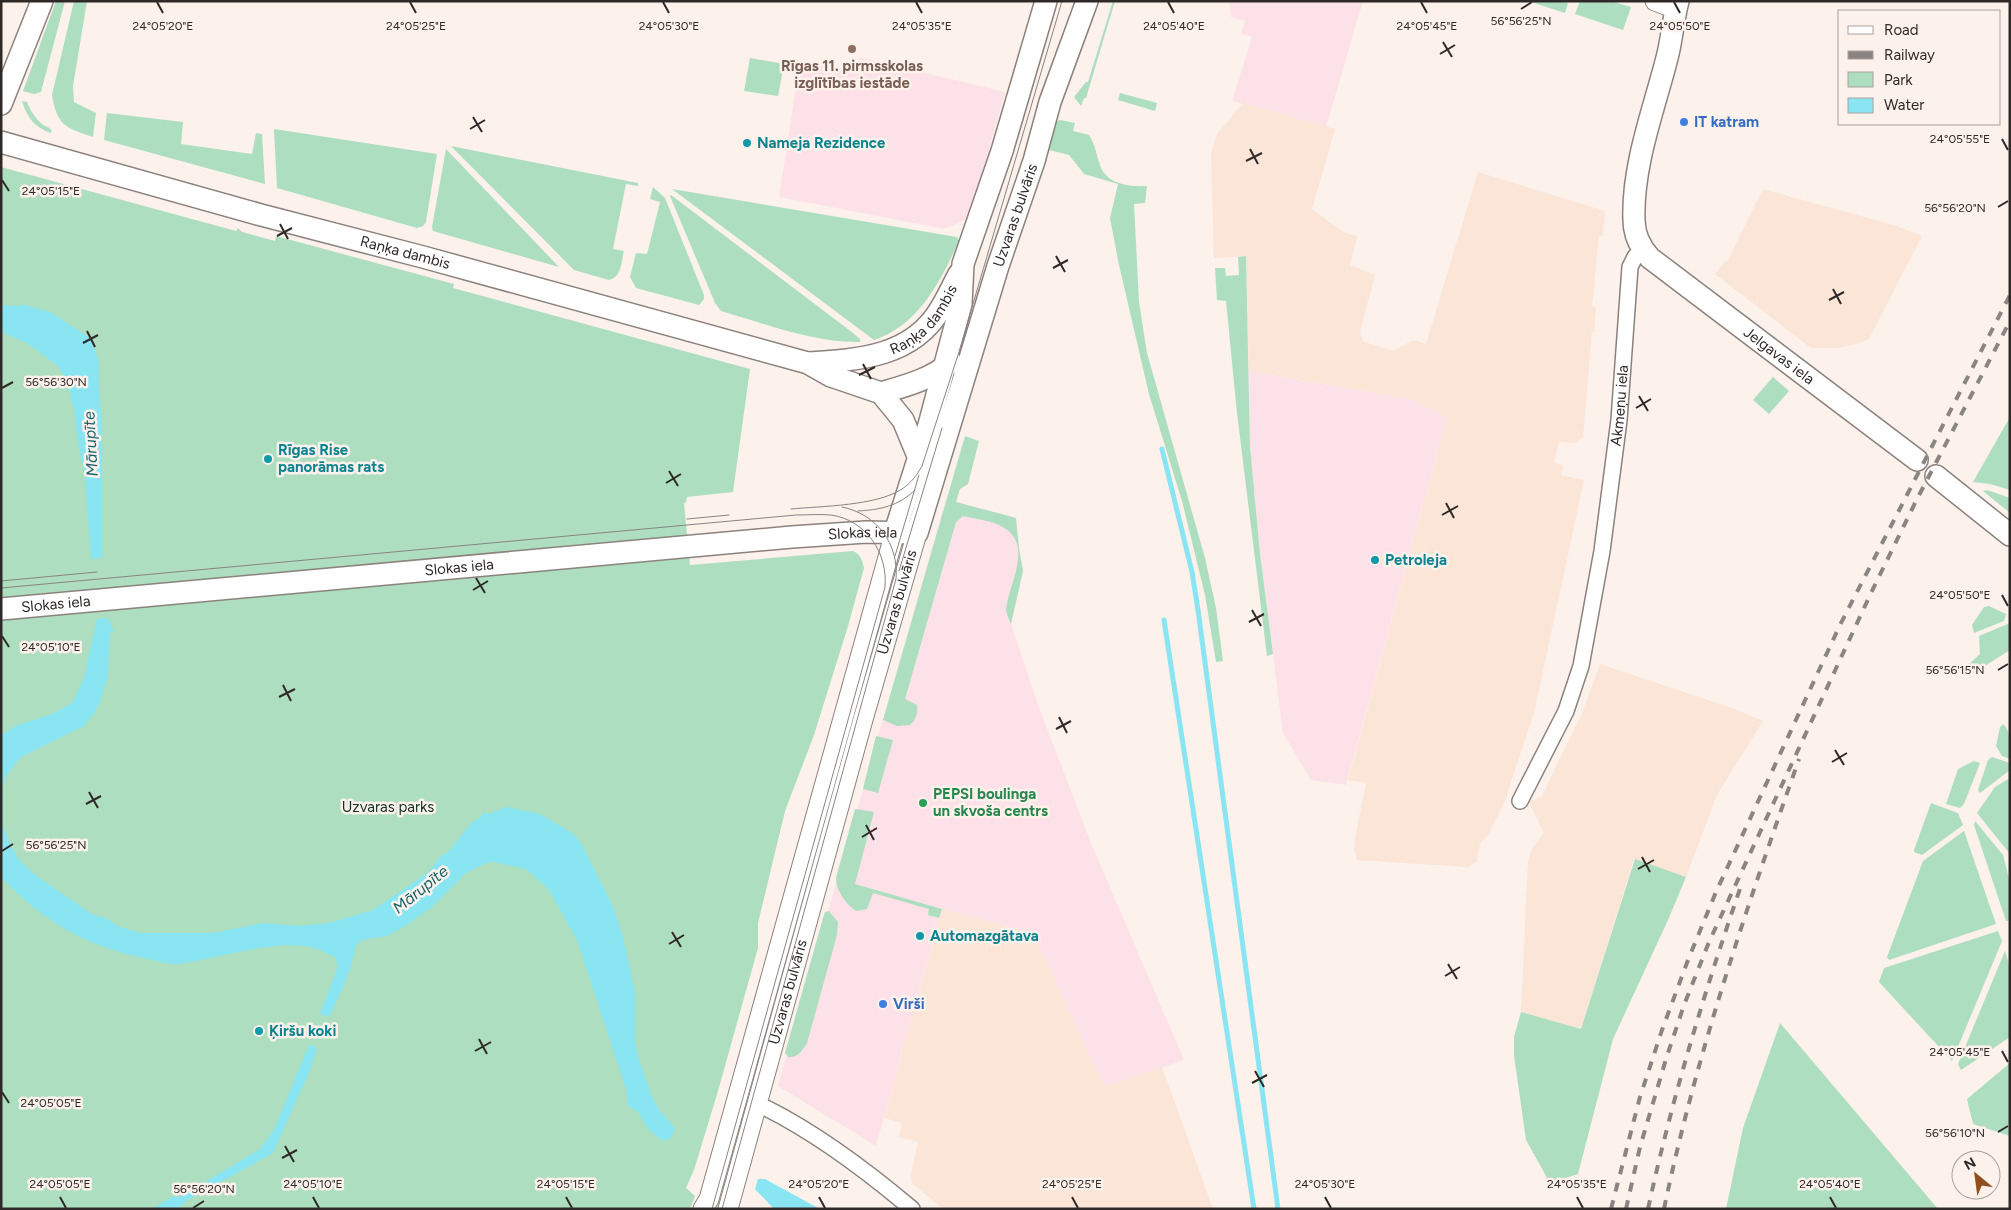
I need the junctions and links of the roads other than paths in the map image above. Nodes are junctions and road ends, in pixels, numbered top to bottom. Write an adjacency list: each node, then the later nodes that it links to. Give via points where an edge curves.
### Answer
1 (42, 1): 6 (main road)
2 (1046, 1): 9 (main road, Uzvaras bulvāris, via 1002,151)
3 (1087, 1): 10 (main road, Uzvaras bulvāris, via 1050,102 1034,161)
4 (1655, 1): 5 (street)
5 (1677, 5): 8 (main road, via 1637,185 1634,220)
6 (1, 104)
7 (1, 142): 11 (main road, Raņķa dambis)
8 (1642, 249): 15 (main road, Jelgavas iela); 21 (street, Akmeņu iela, via 1630,267 1619,420 1602,551 1581,666 1566,711)
9 (963, 264): 11 (main road, Raņķa dambis, via 941,310 924,330 904,345 886,353); 12 (main road, Uzvaras bulvāris, via 961,304)
10 (974, 341): 12 (main road); 18 (main road, Uzvaras bulvāris)
11 (808, 363): 13 (main road, Raņķa dambis, via 831,376)
12 (944, 368): 13 (main road, via 908,386); 14 (main road, Uzvaras bulvāris)
13 (881, 393): 14 (main road, via 903,420)
14 (918, 456): 17 (main road, Uzvaras bulvāris)
15 (1917, 460)
16 (1936, 476): 19 (main road)
17 (895, 532): 18 (main road, Slokas iela); 20 (main road, Slokas iela, via 783,538); 23 (street, Uzvaras bulvāris, via 709,1199)
18 (917, 533): 24 (street, Uzvaras bulvāris)
19 (2010, 535)
20 (1, 609)
21 (1520, 801)
22 (766, 1108): 25 (street, via 829,1146)
23 (703, 1209)
24 (728, 1209)
25 (912, 1209)

